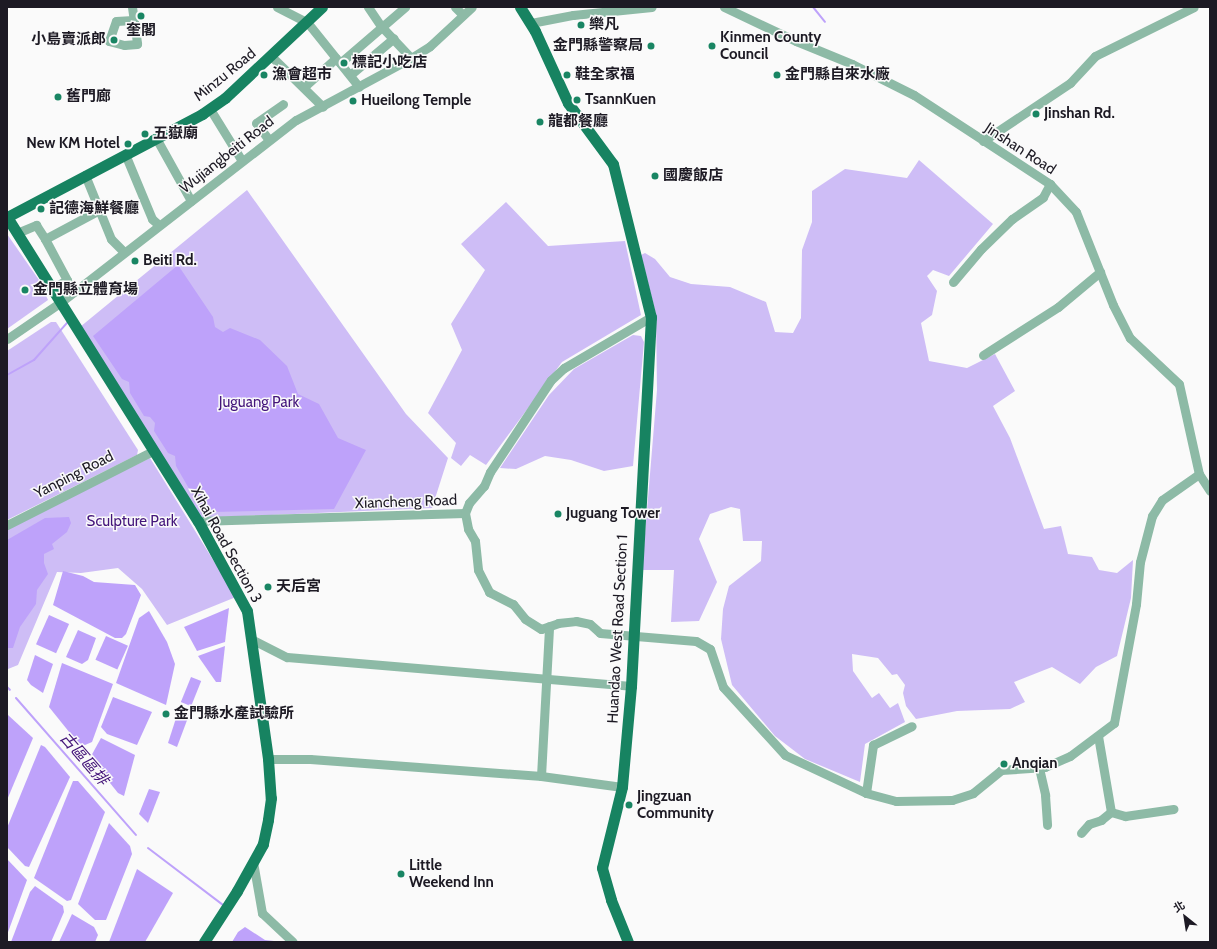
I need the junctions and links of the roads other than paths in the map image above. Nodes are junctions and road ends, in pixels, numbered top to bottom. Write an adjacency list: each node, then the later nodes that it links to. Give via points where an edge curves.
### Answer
1 (132, 7): 13 (street)
2 (277, 7): 14 (street)
3 (322, 7): 14 (main road, Minzu Road)
4 (368, 7): 16 (street)
5 (405, 7): 16 (street)
6 (456, 7): 12 (street)
7 (472, 7): 12 (street, Wujiangbeiti Road)
8 (520, 7): 15 (main road, Huandao West Road Section 1)
9 (652, 7): 15 (street, via 573,15)
10 (724, 7): 29 (street, Jinshan Road, via 852,64 914,95)
11 (1194, 7): 29 (street, via 1095,56 1070,83)
12 (463, 15): 19 (street, Wujiangbeiti Road)
13 (133, 20)
14 (305, 20): 18 (main road, Minzu Road); 20 (street)
15 (531, 23): 45 (main road, Huandao West Road Section 1, via 568,104 613,164)
16 (381, 26): 17 (street); 20 (street)
17 (394, 38): 19 (street); 21 (street)
18 (272, 56): 22 (street); 26 (main road, Minzu Road)
19 (411, 58): 23 (street, Wujiangbeiti Road)
20 (338, 61): 21 (street); 22 (street)
21 (350, 76): 23 (street)
22 (304, 87): 25 (street)
23 (359, 87): 25 (street, Wujiangbeiti Road)
24 (283, 104): 28 (street, via 256,123)
25 (323, 107): 28 (street, Wujiangbeiti Road, via 296,120)
26 (210, 109): 27 (main road, Minzu Road); 31 (street)
27 (156, 138): 30 (main road, Minzu Road); 34 (street)
28 (269, 140): 31 (street, Wujiangbeiti Road)
29 (983, 141): 33 (street, Jinshan Road)
30 (125, 154): 32 (main road, Minzu Road); 37 (street, via 152,219)
31 (242, 161): 34 (street, Wujiangbeiti Road)
32 (84, 175): 35 (street); 36 (main road, Minzu Road)
33 (1050, 184): 41 (street, Jinshan Road, via 1076,212); 42 (street, via 1043,197 1012,219 981,249)
34 (191, 201): 37 (street, Wujiangbeiti Road)
35 (99, 210): 39 (street); 40 (street, via 111,239)
36 (7, 217): 38 (main road, Xihai Road Section 3)
37 (159, 225): 40 (street, Wujiangbeiti Road)
38 (17, 233): 39 (street, via 36,225); 43 (main road, Xihai Road Section 3)
39 (45, 239): 43 (street, via 67,280)
40 (124, 252): 44 (street, Wujiangbeiti Road)
41 (1100, 272): 47 (street, via 1058,307); 49 (street, Jinshan Road, via 1130,338 1179,384)
42 (953, 282)
43 (52, 288): 44 (main road, Xihai Road Section 3)
44 (61, 302): 46 (street, Wujiangbeiti Road); 48 (main road, Xihai Road Section 3)
45 (651, 317): 51 (street, via 564,368 551,380 490,472 484,486 469,503); 55 (main road, Huandao West Road Section 1)
46 (7, 339)
47 (983, 355)
48 (153, 451): 52 (main road, Xihai Road Section 3); 53 (street, Yanping Road)
49 (1199, 474): 50 (street, Jinshan Road); 60 (street, Xiancheng Road, via 1162,500 1152,516 1140,562 1136,604 1114,723)
50 (1210, 491)
51 (465, 513): 52 (street, Xiancheng Road); 54 (street, Xiancheng Road, via 474,541 478,570 488,592 512,604 525,619 541,629)
52 (198, 521): 56 (main road, Xihai Road Section 3, via 247,611)
53 (7, 525)
54 (549, 626): 55 (street, Xiancheng Road, via 576,621 590,624 600,632); 57 (street)
55 (633, 636): 58 (main road, Huandao West Road Section 1); 65 (street, Xiancheng Road, via 696,641 710,649 723,687 785,755)
56 (253, 640): 57 (street, via 287,658); 61 (main road, Xihai Road Section 3)
57 (548, 680): 58 (street); 63 (street)
58 (631, 686): 64 (main road, Huandao West Road Section 1)
59 (912, 726): 65 (street, via 873,745)
60 (1098, 736): 62 (street, Xiancheng Road, via 1070,756); 67 (street)
61 (268, 759): 63 (street, via 310,759); 70 (main road, Xihai Road Section 3, via 268,820 263,844)
62 (1039, 768): 65 (street, Xiancheng Road, via 1001,770 973,793 952,800 896,801); 68 (street, via 1045,794)
63 (541, 776): 64 (street)
64 (622, 787): 73 (main road, Huandao West Road Section 1, via 602,868 611,900)
65 (866, 792)
66 (1173, 809): 67 (street, via 1125,816)
67 (1111, 812): 69 (street, via 1101,820 1089,824)
68 (1047, 825)
69 (1081, 833)
70 (253, 862): 71 (main road, Xihai Road Section 3); 72 (street, via 262,913)
71 (204, 942)
72 (293, 942)
73 (628, 942)

